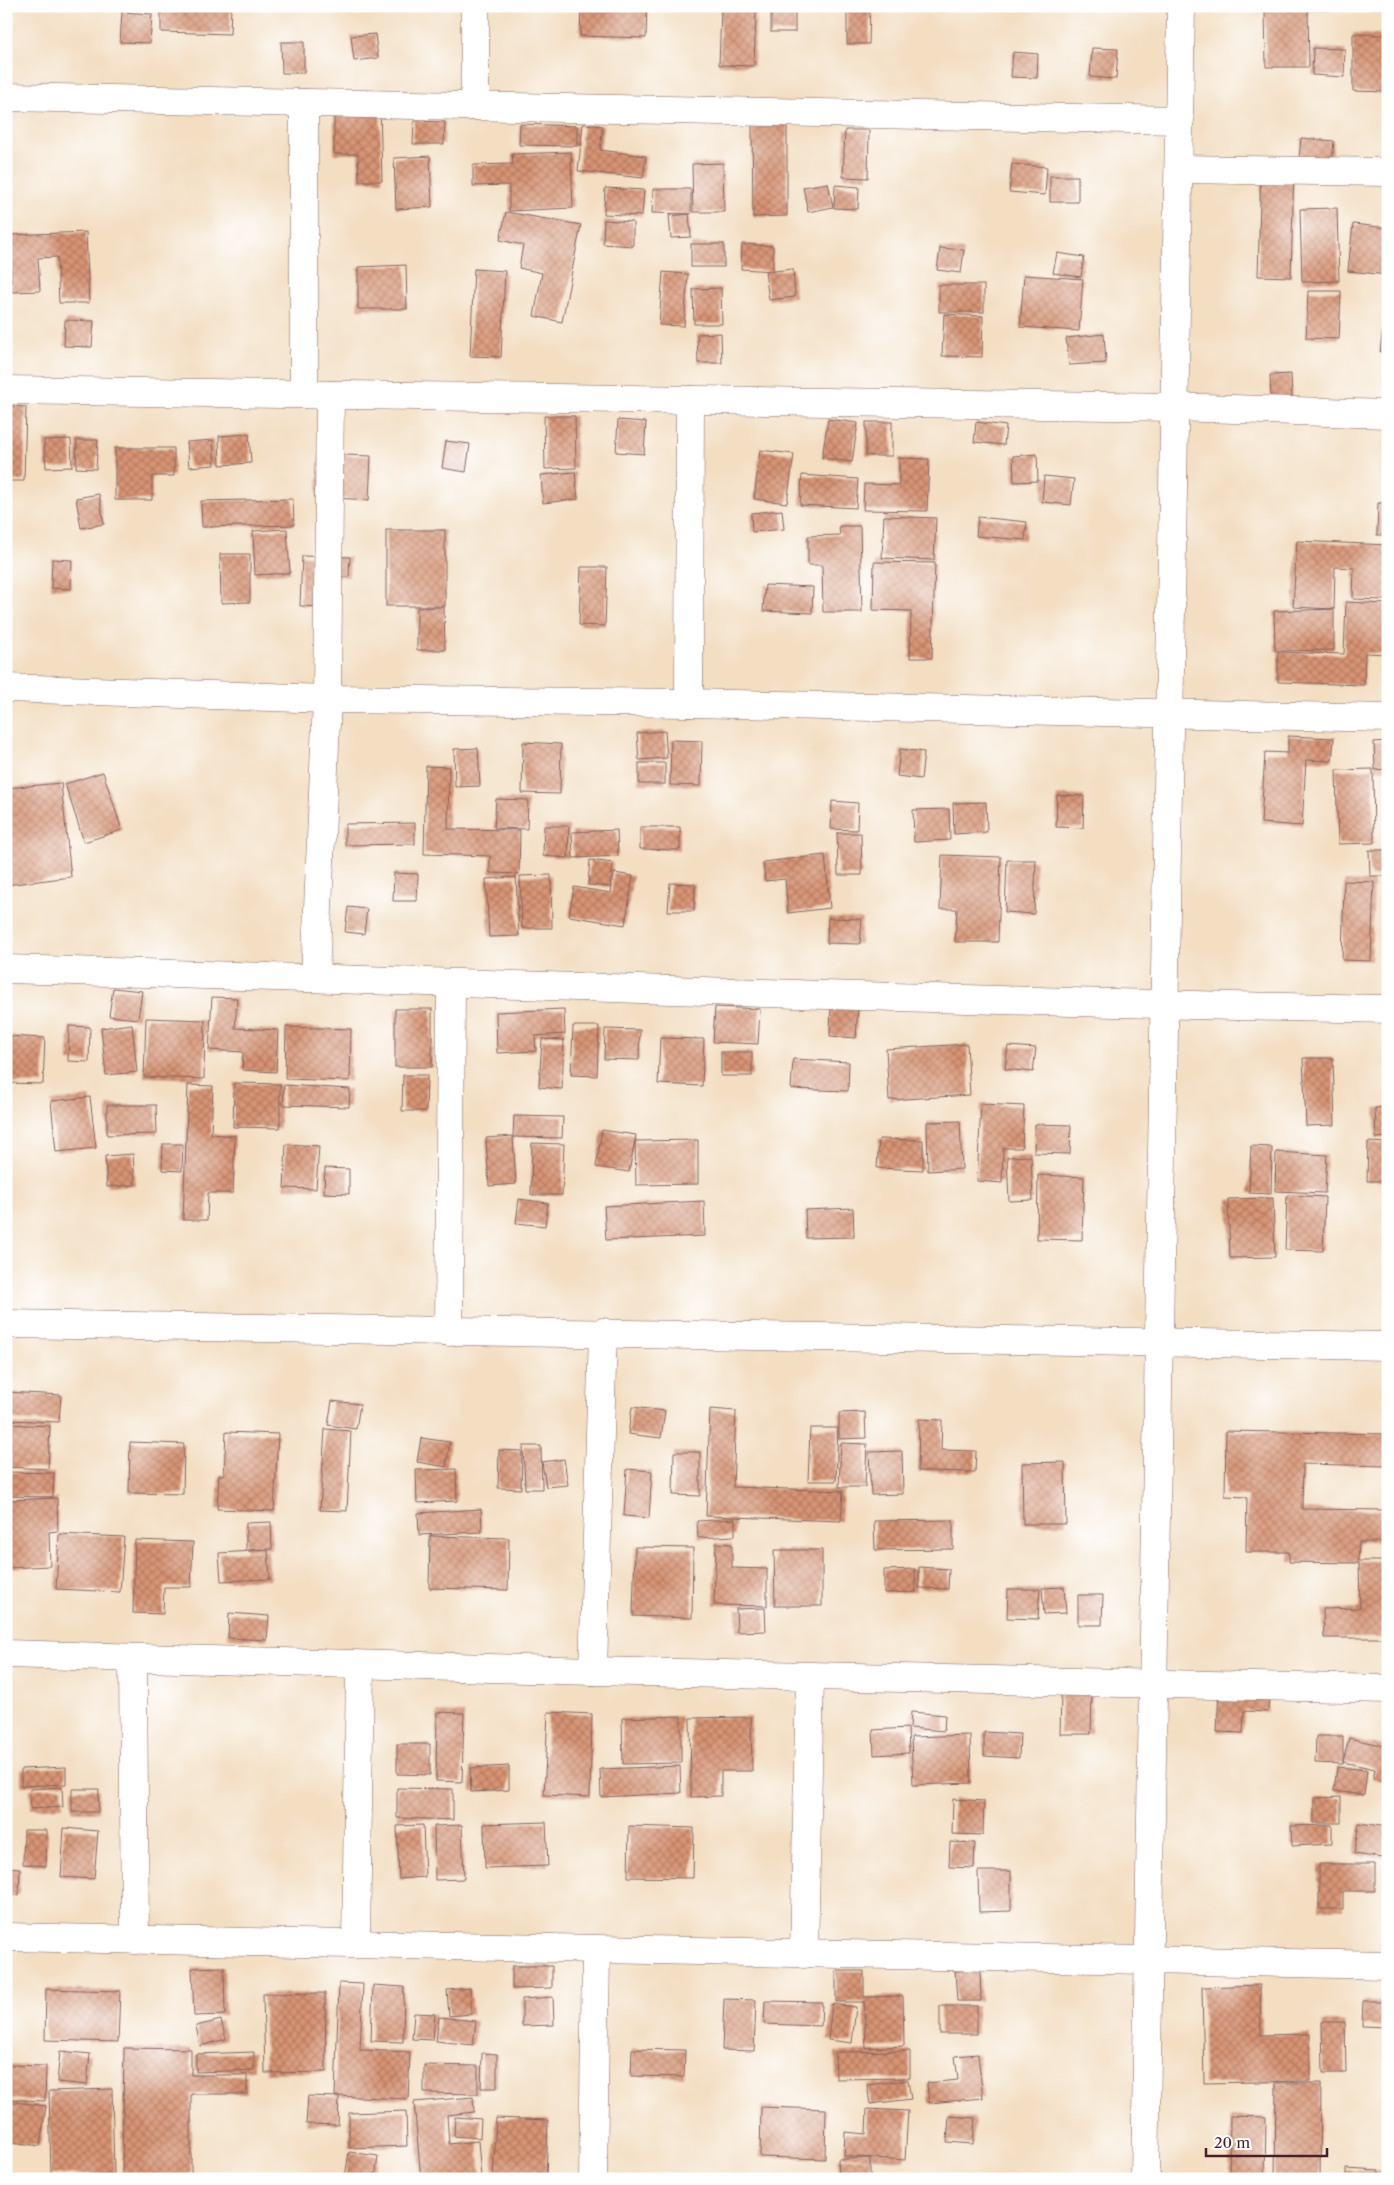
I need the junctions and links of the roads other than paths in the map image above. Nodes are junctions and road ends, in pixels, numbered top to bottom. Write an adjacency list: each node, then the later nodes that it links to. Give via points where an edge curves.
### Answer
1 (475, 6): 5 (street)
2 (1182, 6): 6 (street)
3 (6, 97): 4 (street)
4 (304, 103): 5 (street); 10 (street)
5 (475, 106): 6 (street)
6 (1180, 120): 7 (street)
7 (1179, 168): 8 (street); 12 (street)
8 (1388, 172)
9 (6, 390): 10 (street)
10 (317, 395): 11 (street); 15 (street)
11 (690, 400): 12 (street); 16 (street)
12 (1175, 408): 13 (street); 17 (street)
13 (1388, 414)
14 (6, 688): 15 (street)
15 (327, 699): 16 (street); 20 (street)
16 (689, 704): 17 (street)
17 (1170, 715): 18 (street); 22 (street)
18 (1388, 718)
19 (6, 969): 20 (street)
20 (315, 978): 21 (street)
21 (451, 985): 22 (street); 25 (street)
22 (1165, 1005): 23 (street); 27 (street)
23 (1388, 1008)
24 (6, 1324): 25 (street)
25 (449, 1332): 26 (street)
26 (603, 1332): 27 (street); 32 (street)
27 (1159, 1342): 28 (street); 34 (street)
28 (1388, 1346)
29 (6, 1654): 30 (street)
30 (133, 1659): 31 (street); 37 (street)
31 (360, 1665): 32 (street); 38 (street)
32 (593, 1671): 33 (street)
33 (810, 1677): 34 (street); 40 (street)
34 (1154, 1685): 35 (street); 41 (street)
35 (1388, 1690)
36 (6, 1937): 37 (street)
37 (135, 1940): 38 (street)
38 (356, 1943): 39 (street)
39 (596, 1950): 40 (street); 43 (street)
40 (804, 1954): 41 (street)
41 (1149, 1962): 42 (street); 44 (street)
42 (1388, 1965)
43 (593, 2179)
44 (1145, 2179)

